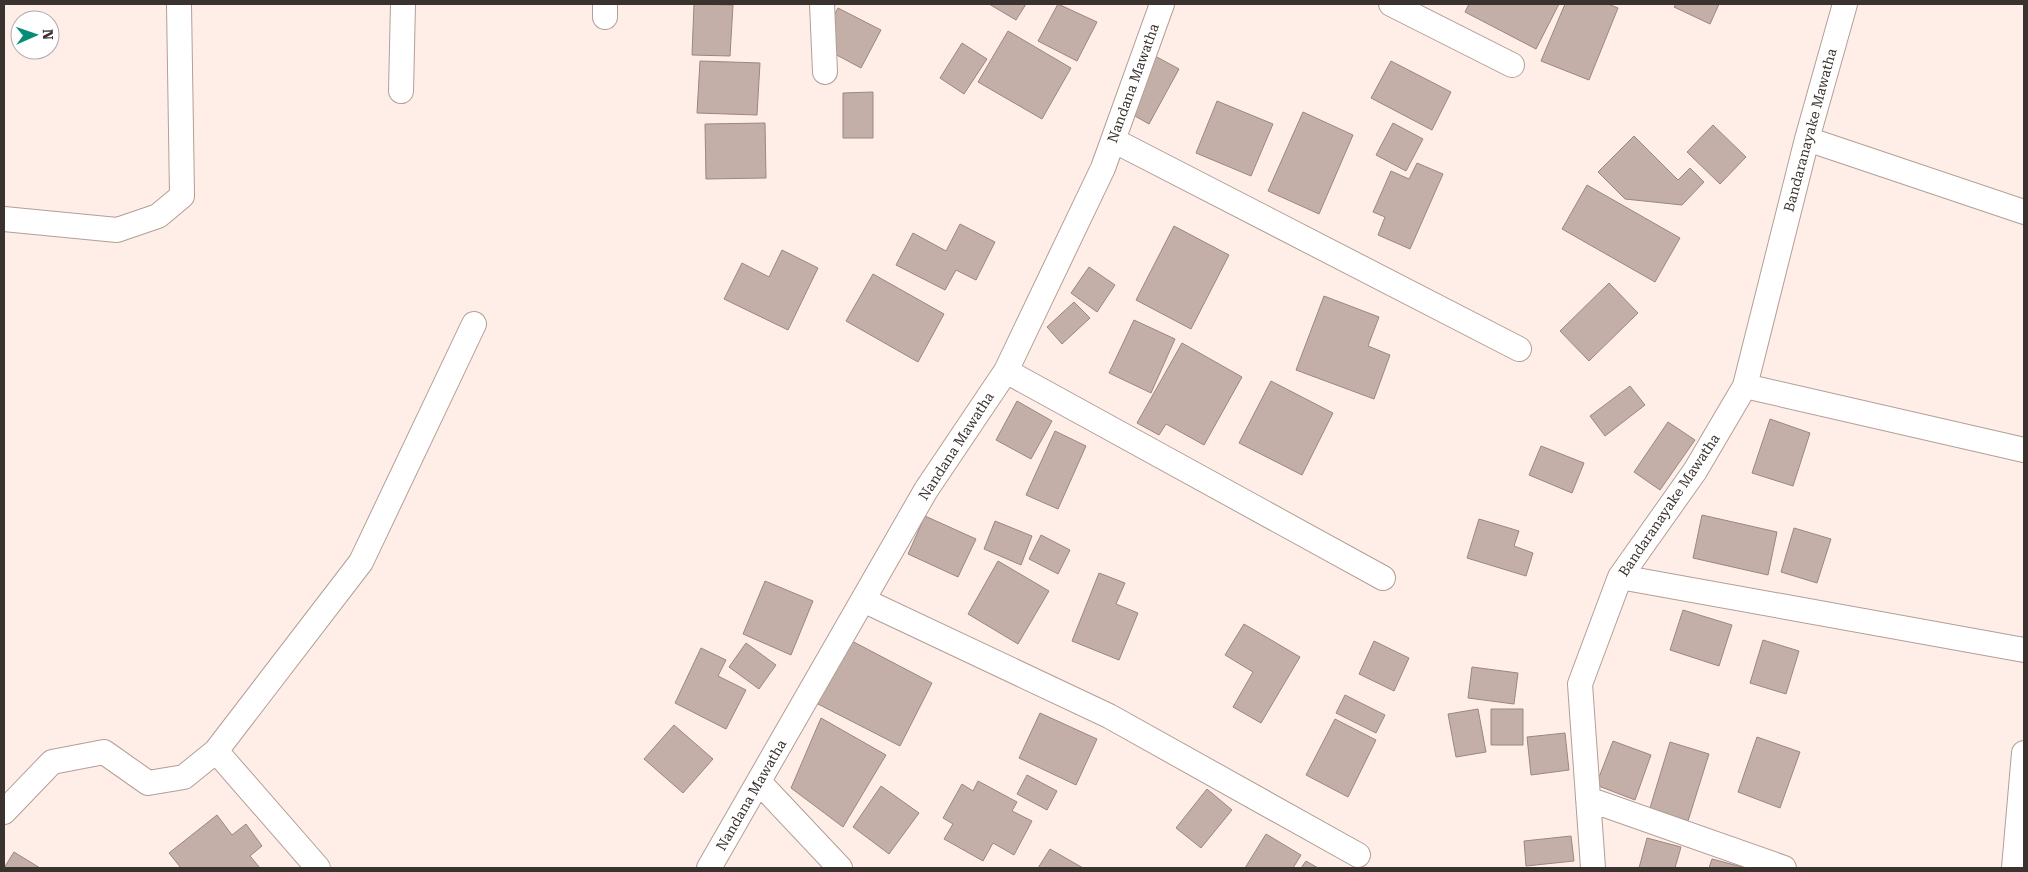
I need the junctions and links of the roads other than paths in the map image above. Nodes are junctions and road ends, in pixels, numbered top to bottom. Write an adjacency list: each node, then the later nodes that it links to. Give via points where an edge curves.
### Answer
1 (179, 4): 13 (street, via 182,196 158,216 117,230)
2 (403, 4): 9 (street)
3 (822, 4): 8 (street)
4 (1162, 4): 11 (street, Nandana Mawatha)
5 (1391, 4): 7 (street)
6 (1845, 4): 10 (street, Bandaranayake Mawatha)
7 (1512, 65)
8 (825, 72)
9 (401, 91)
10 (1807, 138): 12 (street); 17 (street, Bandaranayake Mawatha)
11 (1113, 140): 15 (street); 16 (street, Nandana Mawatha, via 1103,168)
12 (2024, 212)
13 (4, 219)
14 (474, 324): 23 (street, via 361,562)
15 (1519, 349)
16 (1006, 372): 20 (street); 21 (street, Nandana Mawatha, via 926,490)
17 (1746, 386): 18 (street); 19 (street, Bandaranayake Mawatha, via 1695,471)
18 (2024, 450)
19 (1620, 577): 22 (street); 26 (street, Bandaranayake Mawatha, via 1580,684)
20 (1383, 578)
21 (863, 600): 25 (street, Nandana Mawatha); 28 (street, via 1109,716)
22 (2024, 650)
23 (216, 751): 27 (street, via 184,777 148,783 104,752 52,762); 29 (street)
24 (2024, 753): 34 (street)
25 (759, 782): 30 (street, Nandana Mawatha); 31 (street)
26 (1588, 799): 32 (street, Bandaranayake Mawatha); 33 (street)
27 (4, 812)
28 (1358, 855)
29 (318, 868)
30 (709, 868)
31 (840, 868)
32 (1593, 868)
33 (1784, 868)
34 (2014, 868)

